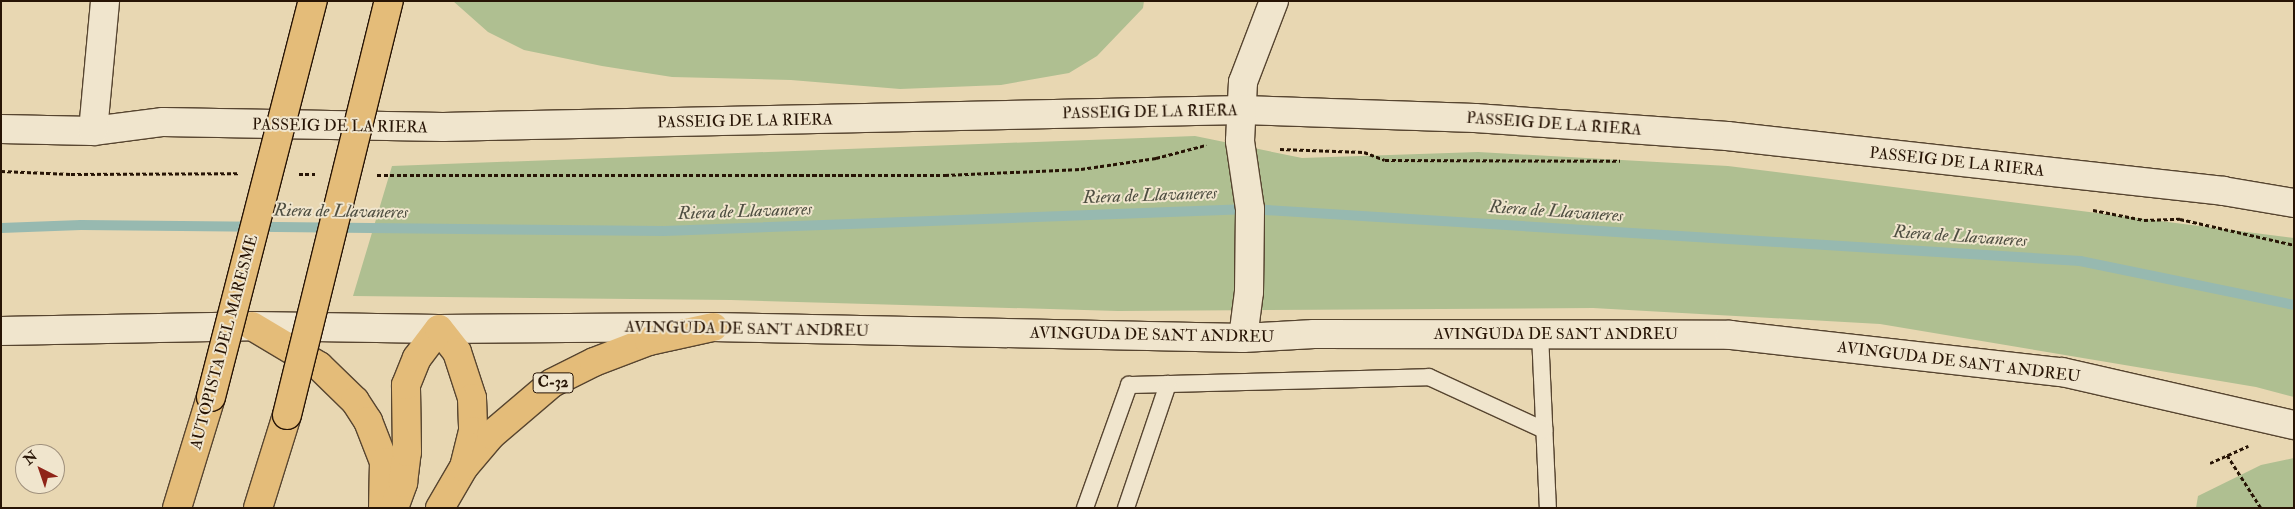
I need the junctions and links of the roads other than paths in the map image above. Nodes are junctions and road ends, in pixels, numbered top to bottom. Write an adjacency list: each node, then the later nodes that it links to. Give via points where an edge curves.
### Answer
1 (105, 1): 7 (street)
2 (313, 1): 19 (highway, AUTOPISTA DEL MARESME, bridge, via 211,397)
3 (388, 1): 20 (highway, bridge, via 287,415)
4 (1274, 1): 5 (street, via 1243,82)
5 (1242, 110): 7 (street, PASSEIG DE LA RIERA, via 443,128 163,122); 8 (street, PASSEIG DE LA RIERA, via 1475,118 1726,136 2223,191); 14 (street, via 1240,141 1250,209 1249,292)
6 (1, 129): 7 (street, PASSEIG DE LA RIERA)
7 (93, 131)
8 (2294, 203)
9 (252, 326): 11 (street, AVINGUDA DE SANT ANDREU); 12 (street, AVINGUDA DE SANT ANDREU); 21 (highway, via 319,366 355,401 368,421 384,462)
10 (713, 327): 11 (street, AVINGUDA DE SANT ANDREU); 14 (street, AVINGUDA DE SANT ANDREU); 18 (highway, C-32, via 649,342 594,362 552,383 515,411)
11 (440, 329): 18 (highway, C-32, via 456,352 472,398 473,431); 22 (highway, via 416,358 406,385 407,452 403,484)
12 (1, 331)
13 (1540, 334): 14 (street, AVINGUDA DE SANT ANDREU, via 1314,334); 16 (street, AVINGUDA DE SANT ANDREU, via 1730,335 2062,372); 17 (lane)
14 (1243, 338)
15 (1168, 384): 17 (lane, via 1429,377); 24 (lane, via 1129,385); 25 (lane)
16 (2294, 424)
17 (1544, 430): 26 (lane)
18 (464, 467): 23 (highway, C-32)
19 (176, 508)
20 (258, 508)
21 (383, 508)
22 (394, 508)
23 (440, 508)
24 (1085, 508)
25 (1126, 508)
26 (1548, 508)

